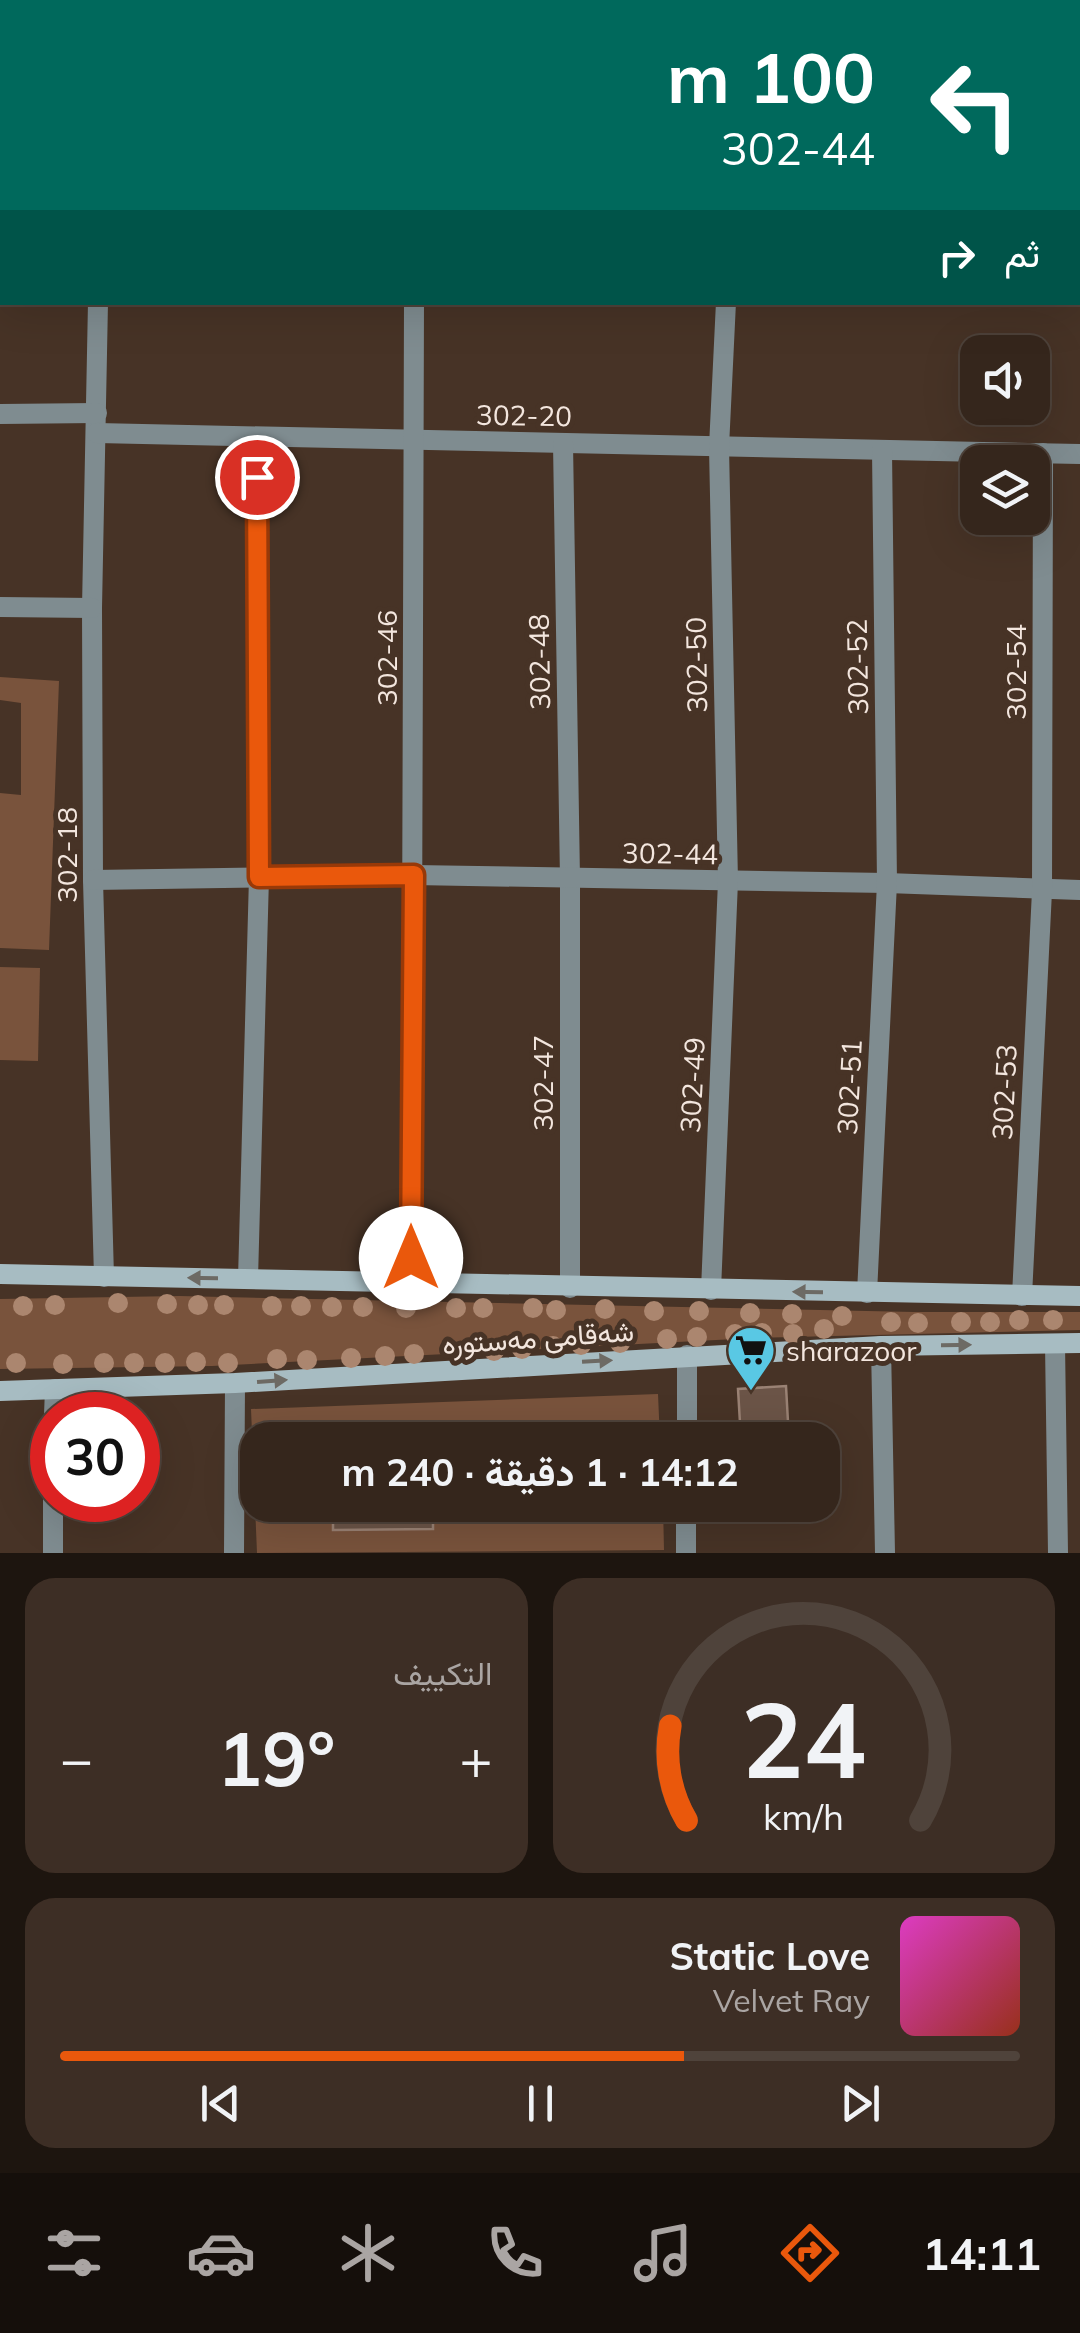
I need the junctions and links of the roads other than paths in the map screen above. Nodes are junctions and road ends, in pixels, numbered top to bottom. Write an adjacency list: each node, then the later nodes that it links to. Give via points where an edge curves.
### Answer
1 (98, 305): 5 (street)
2 (414, 305): 7 (street, 302-46)
3 (726, 305): 9 (street, 302-50)
4 (0, 414): 5 (street, 302-20)
5 (97, 423): 6 (street, 302-20); 16 (street, 302-18)
6 (257, 437): 7 (street, 302-20); 18 (street)
7 (414, 440): 8 (street, 302-20); 17 (street, 302-46)
8 (563, 443): 9 (street, 302-20); 19 (street, 302-48)
9 (719, 447): 10 (street, 302-20); 21 (street, 302-50)
10 (882, 450): 11 (street, 302-20); 22 (street, 302-52)
11 (960, 451)
12 (1050, 453): 13 (street, 302-20)
13 (1080, 454)
14 (1042, 535): 24 (street, 302-54)
15 (0, 607): 16 (street)
16 (92, 608): 20 (street, 302-18)
17 (414, 875): 18 (street, 302-44); 19 (street, 302-44); 28 (street, 302-46)
18 (259, 877): 20 (street, 302-44); 27 (street)
19 (570, 879): 21 (street, 302-44); 29 (street, 302-47)
20 (93, 880): 26 (street, 302-18)
21 (728, 882): 22 (street, 302-44); 30 (street, 302-49)
22 (887, 883): 24 (street, 302-44); 31 (street, 302-51)
23 (1080, 890): 24 (street, 302-44)
24 (1042, 891): 32 (street, 302-53)
25 (0, 1274): 26 (main road, شەقامی مەستورە)
26 (104, 1278): 27 (main road, شەقامی مەستورە, one-way to 26)
27 (248, 1279): 28 (main road, شەقامی مەستورە)
28 (412, 1283): 29 (main road, شەقامی مەستورە)
29 (570, 1288): 30 (main road, شەقامی مەستورە)
30 (711, 1290): 31 (main road, شەقامی مەستورە, one-way to 30)
31 (867, 1293): 32 (main road, شەقامی مەستورە)
32 (1022, 1296): 33 (main road, شەقامی مەستورە)
33 (1080, 1296)
34 (1055, 1344): 35 (main road, شەقامی مەستورە); 36 (main road, شەقامی مەستورە, one-way to 34); 49 (street)
35 (1080, 1344)
36 (881, 1346): 37 (main road, شەقامی مەستورە); 48 (street)
37 (687, 1355): 38 (main road, شەقامی مەستورە, one-way to 37); 42 (street)
38 (235, 1383): 39 (main road, شەقامی مەستورە); 46 (street)
39 (56, 1389): 40 (main road, شەقامی مەستورە); 41 (street)
40 (0, 1390)
41 (56, 1392)
42 (687, 1422)
43 (53, 1522): 45 (street)
44 (686, 1522): 47 (street)
45 (53, 1553)
46 (234, 1553)
47 (686, 1553)
48 (885, 1553)
49 (1058, 1553)

